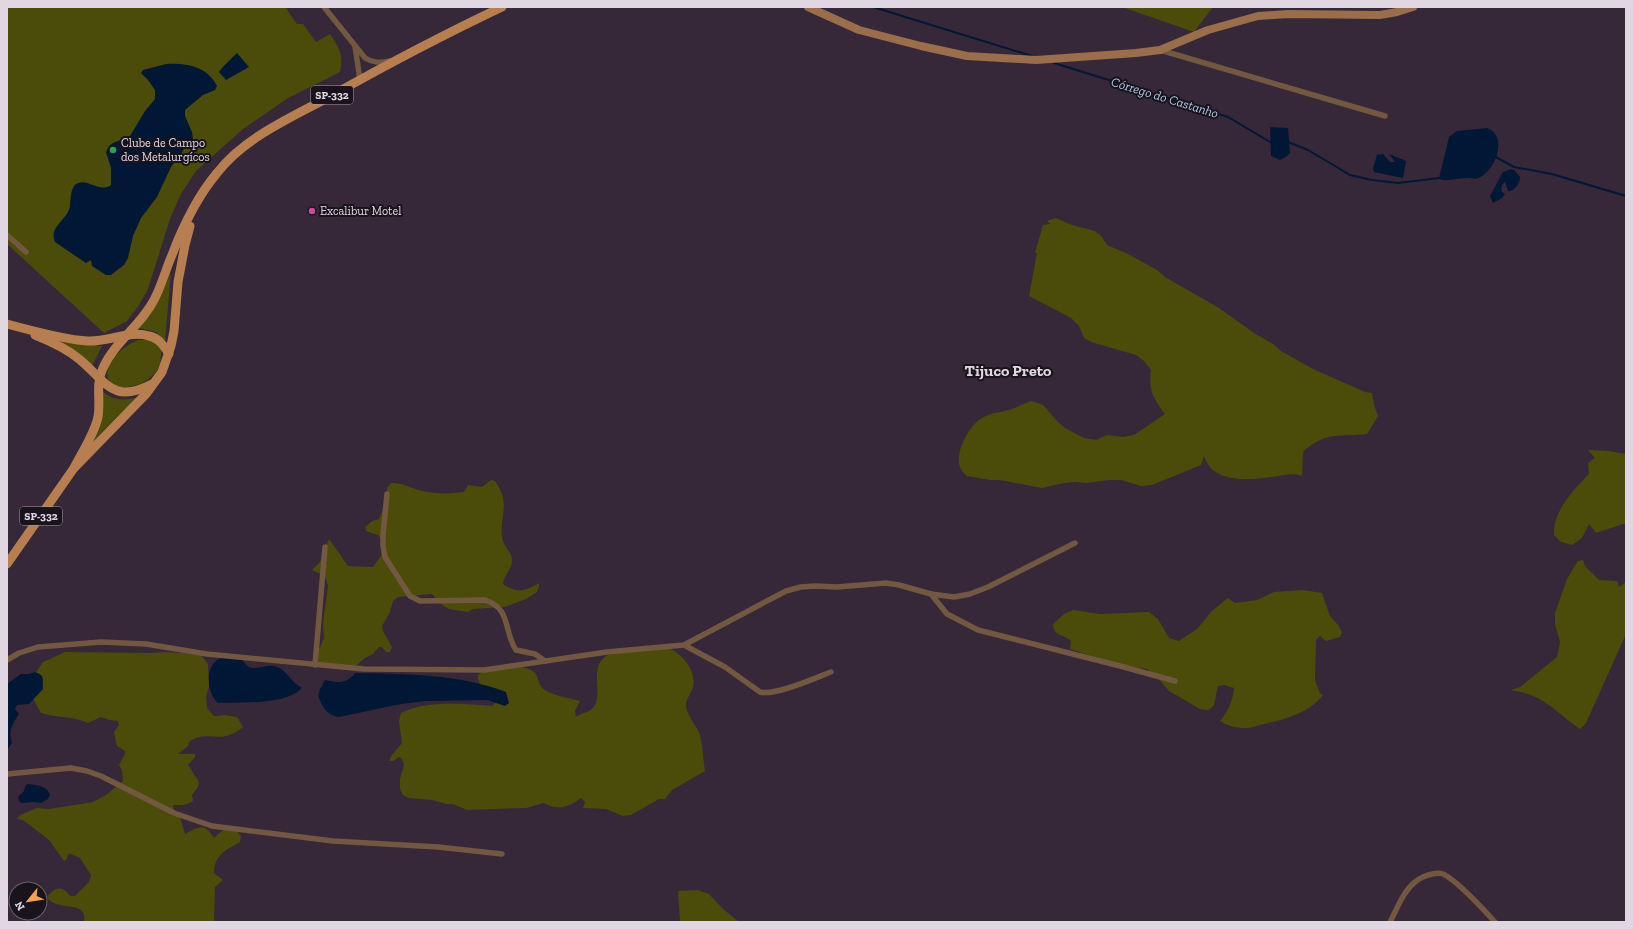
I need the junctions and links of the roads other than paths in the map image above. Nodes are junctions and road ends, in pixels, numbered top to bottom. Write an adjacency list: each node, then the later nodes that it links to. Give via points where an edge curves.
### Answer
1 (324, 7): 8 (street)
2 (490, 7): 7 (main road, SP-332)
3 (502, 7): 7 (main road, SP-332)
4 (808, 7): 9 (main road, via 859,30 967,56 1036,60)
5 (1414, 7): 6 (main road, via 1380,15)
6 (1289, 11): 9 (main road, via 1242,19)
7 (477, 18): 10 (main road, SP-332)
8 (355, 46): 10 (street, via 371,62 390,61); 11 (street)
9 (1160, 50): 12 (street)
10 (407, 55): 11 (main road, SP-332)
11 (360, 80): 13 (main road, SP-332, via 241,149 217,172)
12 (1385, 116)
13 (203, 193): 18 (main road, SP-332, via 189,216 155,298 144,316); 19 (main road, SP-332, via 184,245)
14 (7, 235): 15 (street)
15 (26, 252)
16 (7, 324): 17 (main road)
17 (17, 327): 18 (main road, via 88,341); 20 (main road, via 67,350)
18 (125, 336): 19 (main road, via 149,336 160,342); 20 (main road, SP-332, via 106,360)
19 (169, 354): 21 (main road, SP-332)
20 (98, 378): 21 (main road, via 110,388 121,392 136,391); 22 (main road, SP-332, via 98,417)
21 (155, 383): 22 (main road, SP-332)
22 (74, 468): 26 (main road, SP-332)
23 (387, 494): 30 (street, via 384,551 390,566 410,596 420,601 485,600 493,603 506,619 516,650 535,654)
24 (1075, 543): 27 (street, via 970,594 954,597)
25 (325, 547): 31 (street)
26 (7, 564)
27 (930, 594): 28 (street, via 886,583 801,587 786,591); 33 (street, via 947,614 978,630)
28 (684, 645): 30 (street); 32 (street, via 725,667 760,692 781,690)
29 (7, 660): 31 (street, via 38,647 101,642 146,644 207,654)
30 (545, 661): 31 (street, via 484,670 364,670)
31 (315, 666)
32 (831, 672)
33 (1175, 681)
34 (7, 774): 35 (street, via 71,768 86,771 174,813 212,826 333,842 438,847)
35 (502, 854)
36 (1390, 922): 37 (street, via 1400,901 1414,882 1436,873 1454,881)
37 (1495, 922)

